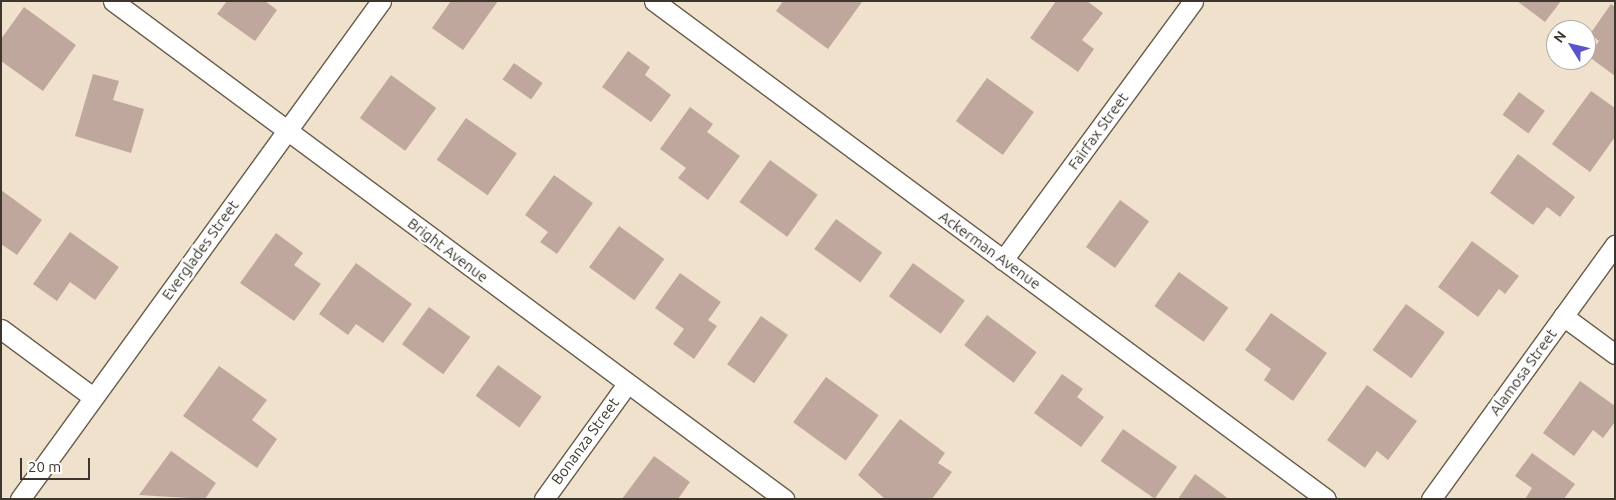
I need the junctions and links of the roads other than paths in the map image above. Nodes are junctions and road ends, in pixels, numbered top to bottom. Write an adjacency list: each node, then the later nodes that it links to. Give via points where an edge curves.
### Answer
1 (113, 1): 5 (street, Bright Avenue)
2 (381, 1): 5 (street, Everglades Street)
3 (654, 1): 7 (street, Ackerman Avenue)
4 (1193, 1): 7 (street, Fairfax Street)
5 (288, 130): 11 (street, Bright Avenue); 12 (street, Everglades Street)
6 (1615, 245): 8 (street, Alamosa Street)
7 (1003, 260): 16 (street, Ackerman Avenue)
8 (1563, 316): 10 (street); 17 (street, Alamosa Street)
9 (1, 329): 12 (street)
10 (1615, 354)
11 (627, 384): 14 (street, Bonanza Street); 15 (street, Bright Avenue)
12 (93, 397): 13 (street, Everglades Street)
13 (20, 499)
14 (544, 499)
15 (784, 499)
16 (1326, 499)
17 (1431, 499)

